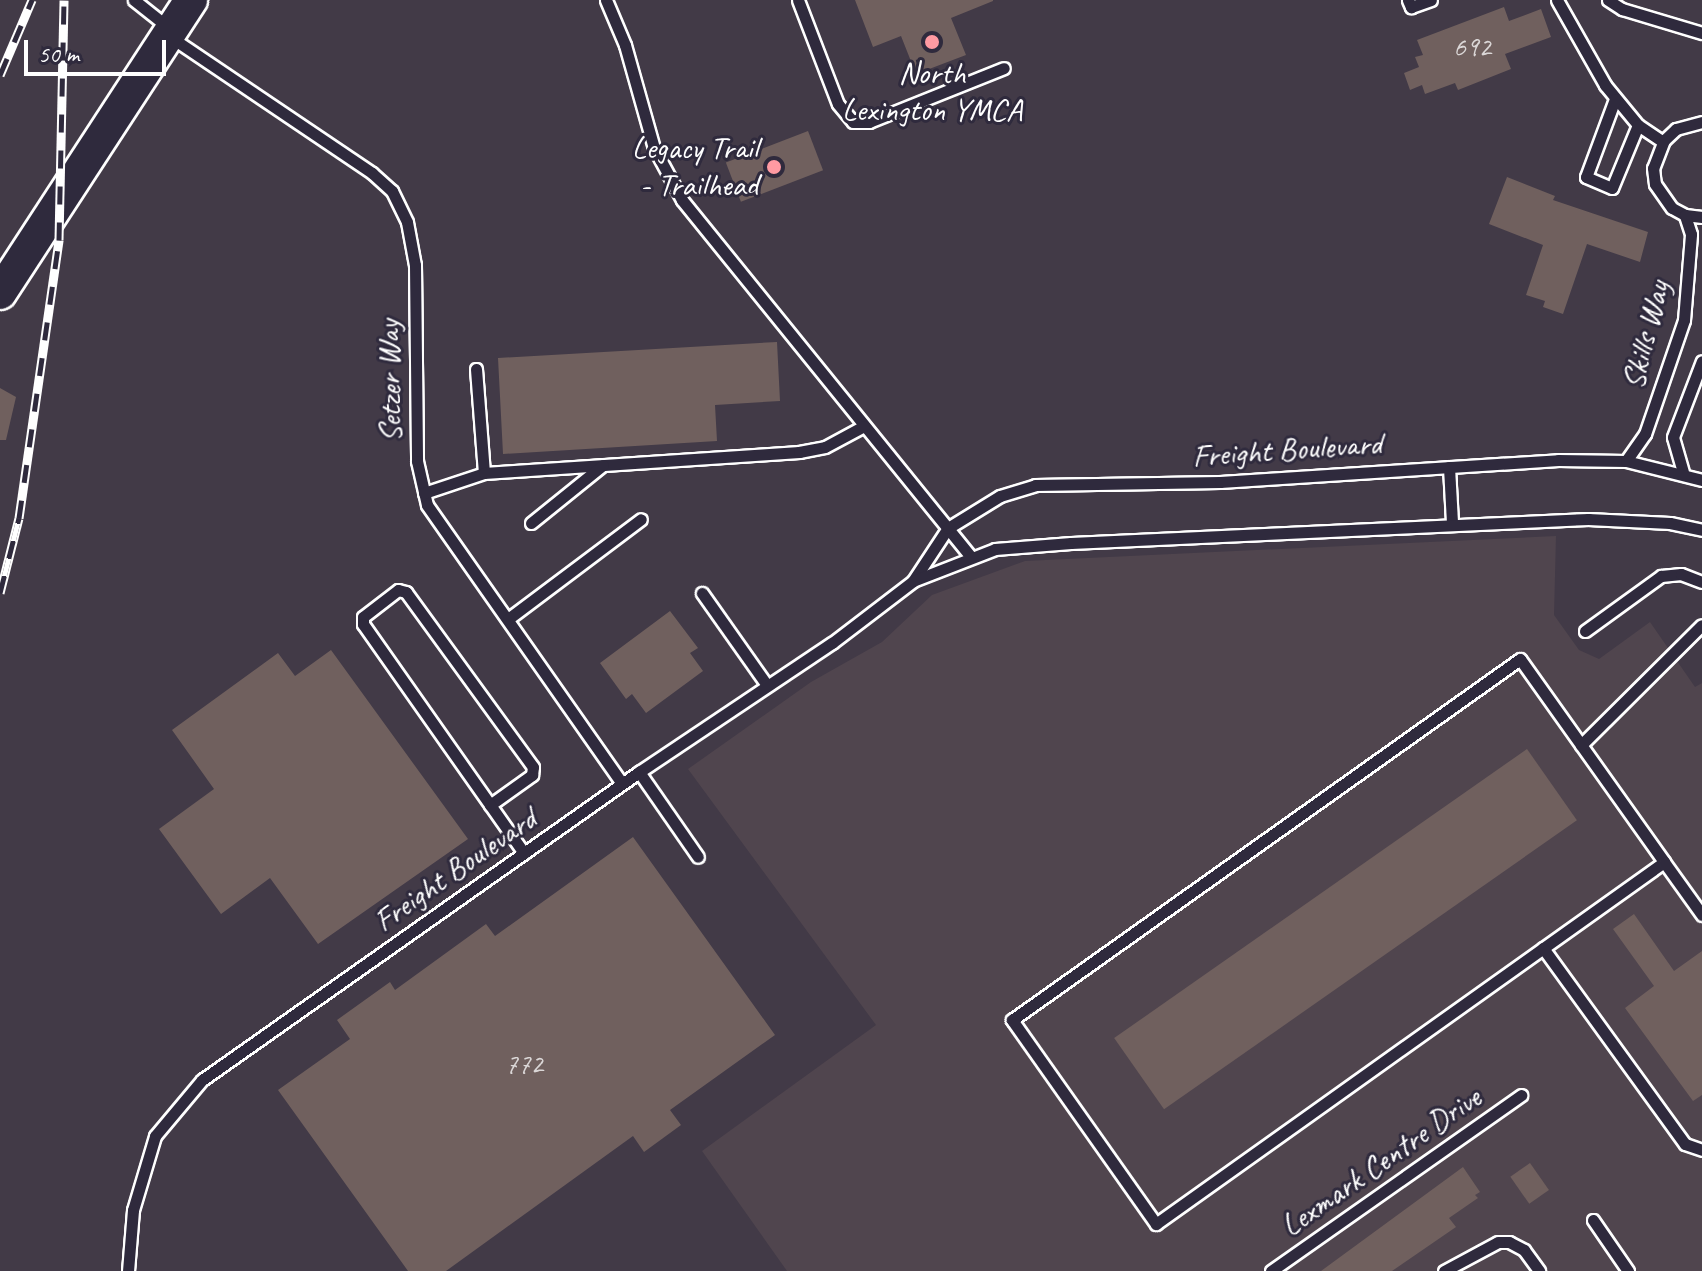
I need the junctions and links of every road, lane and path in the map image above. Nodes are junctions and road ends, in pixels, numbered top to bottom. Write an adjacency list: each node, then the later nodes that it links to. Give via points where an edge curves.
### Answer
1 (134, 0): 9 (lane, Setzer Way)
2 (191, 0): 9 (main road)
3 (606, 0): 21 (lane, via 625,45 654,148 682,200)
4 (798, 0): 11 (lane, via 838,104 853,122 869,122)
5 (1408, 0): 6 (lane, via 1411,7)
6 (1431, 0)
7 (1557, 0): 12 (lane)
8 (1608, 0): 10 (lane)
9 (170, 33): 18 (main road); 28 (lane, Setzer Way, via 392,191 407,222 415,265 417,461)
10 (1702, 33)
11 (1004, 68)
12 (1615, 99): 14 (lane); 14 (lane, via 1586,177 1612,188)
13 (1702, 122): 15 (lane, via 1676,129)
14 (1638, 125): 15 (lane)
15 (1663, 142): 16 (lane, via 1653,168 1655,184 1672,208)
16 (1685, 215): 17 (lane); 22 (lane, Skills Way, via 1691,234 1684,320 1645,434)
17 (1702, 217)
18 (0, 293)
19 (1702, 361): 25 (lane, Skills Way, via 1673,437)
20 (476, 369): 26 (lane)
21 (864, 426): 23 (lane, via 825,447 799,452); 32 (lane)
22 (1626, 461): 24 (lane, Freight Boulevard); 25 (lane, Freight Boulevard)
23 (603, 465): 26 (lane); 30 (lane)
24 (1449, 467): 31 (lane); 32 (lane, Freight Boulevard, via 1220,482 1035,485 1000,496)
25 (1683, 472): 27 (lane, Freight Boulevard)
26 (484, 473): 28 (lane)
27 (1702, 480)
28 (424, 493): 38 (lane, Setzer Way, via 447,536)
29 (641, 519): 38 (lane)
30 (531, 523)
31 (1452, 523): 33 (lane, Freight Boulevard, via 1588,519); 34 (lane, Freight Boulevard, via 1071,543)
32 (948, 528): 34 (lane); 35 (lane, Freight Boulevard)
33 (1702, 530)
34 (970, 556): 35 (lane, Freight Boulevard)
35 (913, 581): 41 (lane, Freight Boulevard)
36 (1702, 582): 40 (lane, via 1681,574 1661,576)
37 (702, 593): 41 (lane)
38 (508, 619): 44 (lane, Setzer Way)
39 (1702, 625): 42 (lane)
40 (1585, 631)
41 (767, 685): 43 (lane, Freight Boulevard)
42 (1581, 745): 48 (lane); 50 (lane, via 1520,659 1012,1020 1156,1224)
43 (639, 772): 44 (lane, Freight Boulevard); 47 (lane)
44 (622, 784): 46 (lane, Freight Boulevard)
45 (490, 805): 45 (lane, via 363,624 363,617 398,590 406,592 533,767 532,775); 46 (lane)
46 (524, 853): 54 (lane, Freight Boulevard, via 202,1080 155,1136 133,1210)
47 (698, 857)
48 (1664, 862): 49 (lane); 50 (lane)
49 (1702, 915)
50 (1543, 948): 52 (lane, via 1685,1144)
51 (1521, 1095): 55 (lane, Lexmark Centre Drive)
52 (1702, 1150)
53 (1593, 1220): 58 (lane)
54 (128, 1271)
55 (1271, 1271)
56 (1444, 1271): 57 (lane, via 1498,1242 1509,1242 1524,1250)
57 (1539, 1271)
58 (1628, 1271)

